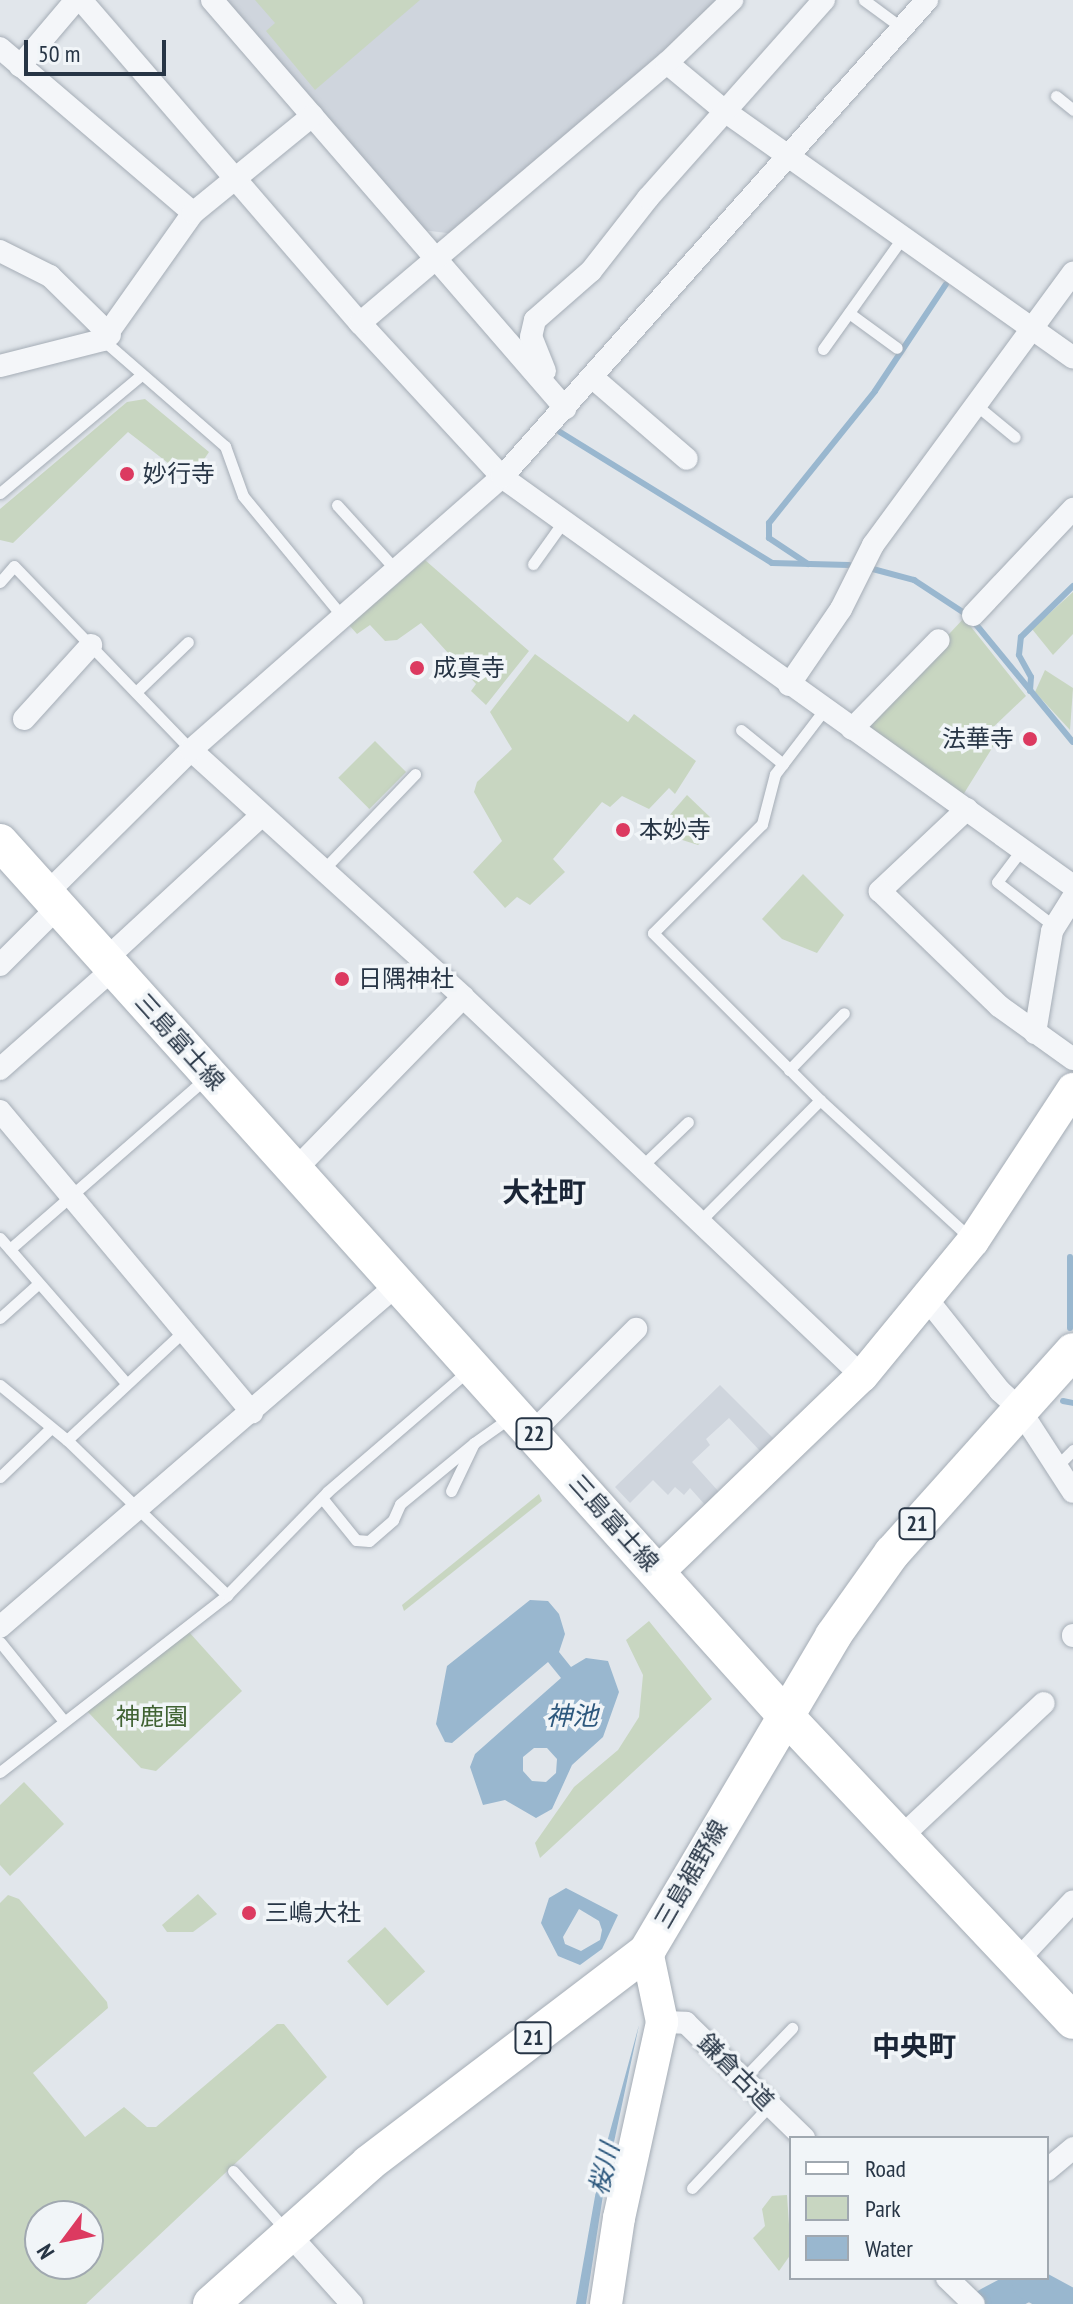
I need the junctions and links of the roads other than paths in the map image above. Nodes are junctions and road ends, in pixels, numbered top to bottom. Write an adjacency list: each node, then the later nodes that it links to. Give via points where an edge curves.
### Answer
1 (78, 0): 10 (street); 16 (street)
2 (212, 0): 14 (street)
3 (732, 0): 9 (street)
4 (824, 0): 13 (street)
5 (864, 0): 7 (lane)
6 (927, 0): 7 (street)
7 (902, 28): 15 (street)
8 (0, 48): 10 (street)
9 (667, 63): 13 (street); 20 (street)
10 (20, 66): 17 (street)
11 (1056, 96): 12 (lane)
12 (1073, 110)
13 (726, 112): 15 (street); 32 (street, via 591,271 535,320 531,337)
14 (312, 116): 16 (street); 20 (street)
15 (788, 157): 18 (street); 31 (street)
16 (237, 180): 17 (street); 23 (street)
17 (193, 213): 25 (street)
18 (903, 237): 22 (lane); 24 (street)
19 (0, 251): 25 (street, via 50,276)
20 (439, 259): 23 (street); 32 (street)
21 (1072, 275): 24 (street)
22 (849, 313): 26 (lane); 27 (lane)
23 (360, 323): 37 (street)
24 (1032, 328): 28 (street); 33 (street)
25 (107, 338): 29 (street); 30 (lane)
26 (897, 348)
27 (823, 349)
28 (1073, 358)
29 (0, 366)
30 (141, 375): 38 (lane); 46 (lane, via 225,446 243,496)
31 (592, 377): 34 (street); 36 (street)
32 (543, 379): 34 (street)
33 (976, 405): 35 (lane); 50 (street, via 873,545 841,609)
34 (565, 408): 37 (street)
35 (1015, 437)
36 (687, 459)
37 (502, 477): 41 (street); 43 (street)
38 (0, 493)
39 (337, 505): 43 (lane)
40 (1073, 509): 45 (street)
41 (563, 522): 42 (lane); 50 (street)
42 (533, 564)
43 (395, 569): 46 (street)
44 (0, 582): 49 (lane, via 14,566)
45 (973, 615)
46 (342, 616): 56 (street)
47 (939, 640): 54 (street)
48 (188, 642): 51 (lane)
49 (91, 645): 51 (lane); 53 (street)
50 (789, 685): 52 (street)
51 (136, 692): 56 (lane)
52 (824, 710): 54 (street); 57 (lane)
53 (24, 719)
54 (852, 729): 59 (street)
55 (741, 730): 57 (lane)
56 (191, 750): 60 (street); 66 (street)
57 (783, 764): 75 (lane, via 771,784 762,824 653,933)
58 (415, 774): 63 (lane)
59 (967, 809): 61 (street); 72 (street, via 880,891 999,1006)
60 (261, 816): 63 (street); 68 (street)
61 (1022, 849): 64 (street); 67 (lane, via 997,882)
62 (3, 852): 66 (main road, 三島富士線 / 22)
63 (322, 871): 70 (street)
64 (1073, 886)
65 (1073, 897): 67 (street)
66 (53, 900): 68 (main road, 三島富士線 / 22); 69 (street)
67 (1054, 926): 72 (street)
68 (110, 964): 74 (street); 76 (main road, 三島富士線 / 22)
69 (0, 965)
70 (463, 997): 81 (street); 82 (street)
71 (844, 1013): 75 (lane)
72 (1035, 1033): 73 (street)
73 (1073, 1059)
74 (0, 1069)
75 (789, 1070): 78 (lane)
76 (210, 1075): 82 (main road, 三島富士線 / 22); 83 (lane)
77 (1073, 1089): 86 (street)
78 (820, 1100): 84 (lane); 86 (lane)
79 (0, 1111): 83 (street)
80 (688, 1122): 81 (lane)
81 (641, 1168): 84 (street)
82 (294, 1171): 89 (main road, 三島富士線 / 22)
83 (71, 1196): 87 (lane); 93 (street)
84 (698, 1223): 96 (street)
85 (0, 1238): 87 (lane)
86 (973, 1241): 90 (street)
87 (10, 1249): 88 (lane)
88 (39, 1283): 91 (lane); 97 (lane)
89 (398, 1284): 95 (main road, 三島富士線 / 22); 100 (street)
90 (927, 1299): 96 (street); 99 (street)
91 (0, 1318)
92 (636, 1329): 101 (street)
93 (184, 1331): 97 (lane); 100 (street)
94 (1073, 1351): 99 (main road, 三島裾野線 / 21)
95 (473, 1366): 101 (main road, 三島富士線 / 22); 109 (lane)
96 (862, 1376): 111 (street)
97 (125, 1382): 103 (lane)
98 (0, 1385): 102 (lane)
99 (1018, 1407): 105 (street); 116 (main road, 三島裾野線 / 21, via 892,1553)
100 (252, 1412): 110 (street)
101 (524, 1422): 104 (lane); 111 (main road, 三島富士線 / 22)
102 (51, 1428): 103 (lane); 106 (lane)
103 (67, 1440): 110 (lane)
104 (474, 1443): 107 (lane); 109 (lane, via 400,1504 393,1520 369,1541 356,1540)
105 (1065, 1458): 108 (street)
106 (0, 1477)
107 (451, 1491)
108 (1073, 1492)
109 (322, 1498): 112 (lane)
110 (138, 1509): 112 (lane); 113 (street)
111 (658, 1572): 116 (main road, 三島富士線 / 22)
112 (227, 1595): 117 (lane)
113 (0, 1627)
114 (0, 1642): 117 (lane)
115 (1044, 1703): 119 (street)
116 (783, 1713): 119 (main road, 三島富士線 / 22); 121 (main road, 三島裾野線 / 21)
117 (63, 1720): 118 (lane)
118 (0, 1772)
119 (900, 1838): 122 (main road, 三島富士線 / 22)
120 (1073, 1901): 122 (street)
121 (647, 1951): 124 (street); 133 (main road, 三島裾野線 / 21, via 369,2163)
122 (1016, 1962): 123 (main road, 三島富士線 / 22)
123 (1073, 2021)
124 (662, 2022): 126 (street, 鎌倉古道, via 686,2023); 138 (street)
125 (792, 2028): 126 (lane)
126 (743, 2079): 127 (street, 鎌倉古道)
127 (770, 2105): 128 (street, 鎌倉古道); 132 (lane)
128 (802, 2136)
129 (1073, 2148): 130 (street)
130 (1049, 2168)
131 (233, 2171): 133 (lane)
132 (692, 2188)
133 (289, 2234): 136 (main road, 三島裾野線 / 21); 137 (street)
134 (949, 2280): 135 (street)
135 (972, 2302)
136 (211, 2304)
137 (352, 2304)
138 (606, 2304)

